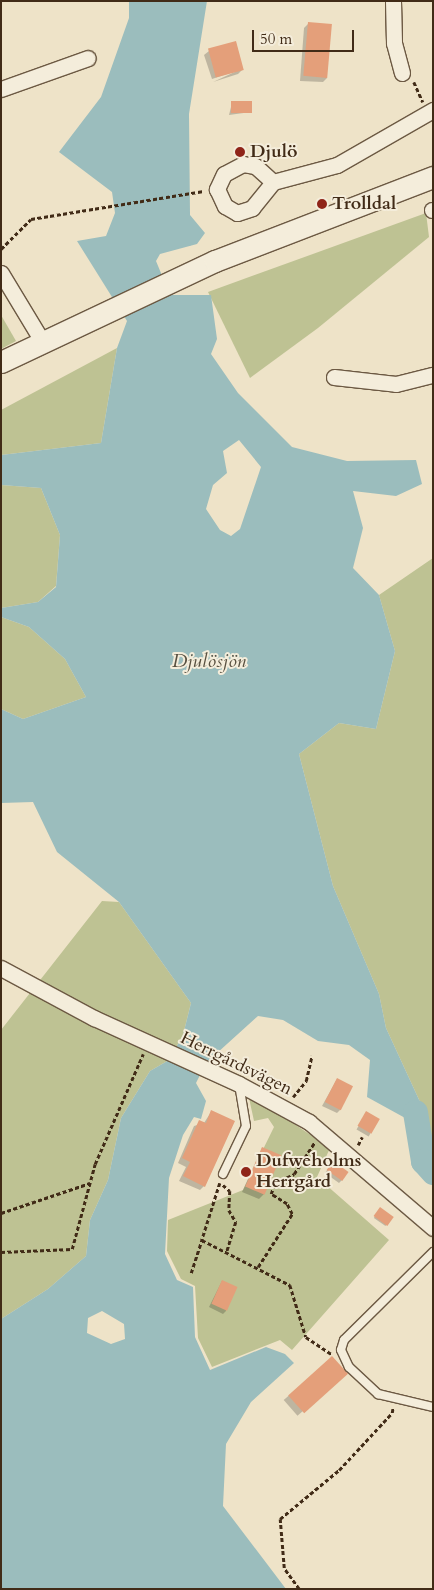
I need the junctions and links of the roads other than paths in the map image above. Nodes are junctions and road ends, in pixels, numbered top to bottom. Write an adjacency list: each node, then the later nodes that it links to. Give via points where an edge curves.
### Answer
1 (393, 1): 3 (street, via 394,43)
2 (88, 58): 4 (street)
3 (402, 73)
4 (1, 88)
5 (431, 111): 7 (street, via 337,164)
6 (433, 177): 9 (main road, via 303,225)
7 (273, 182): 7 (street, via 255,166 243,164 224,174 217,189 225,206 237,213 252,208)
8 (1, 273): 9 (street)
9 (42, 342): 10 (main road)
10 (1, 362)
11 (433, 374): 12 (street, via 396,384)
12 (334, 377)
13 (1, 968): 14 (street, Herrgårdsvägen, via 148,1043)
14 (239, 1084): 15 (lane, via 246,1126); 16 (street, Herrgårdsvägen, via 319,1130)
15 (223, 1174)
16 (433, 1228)
17 (433, 1252): 18 (lane, via 344,1340 341,1350 349,1367 378,1394)
18 (433, 1407)

